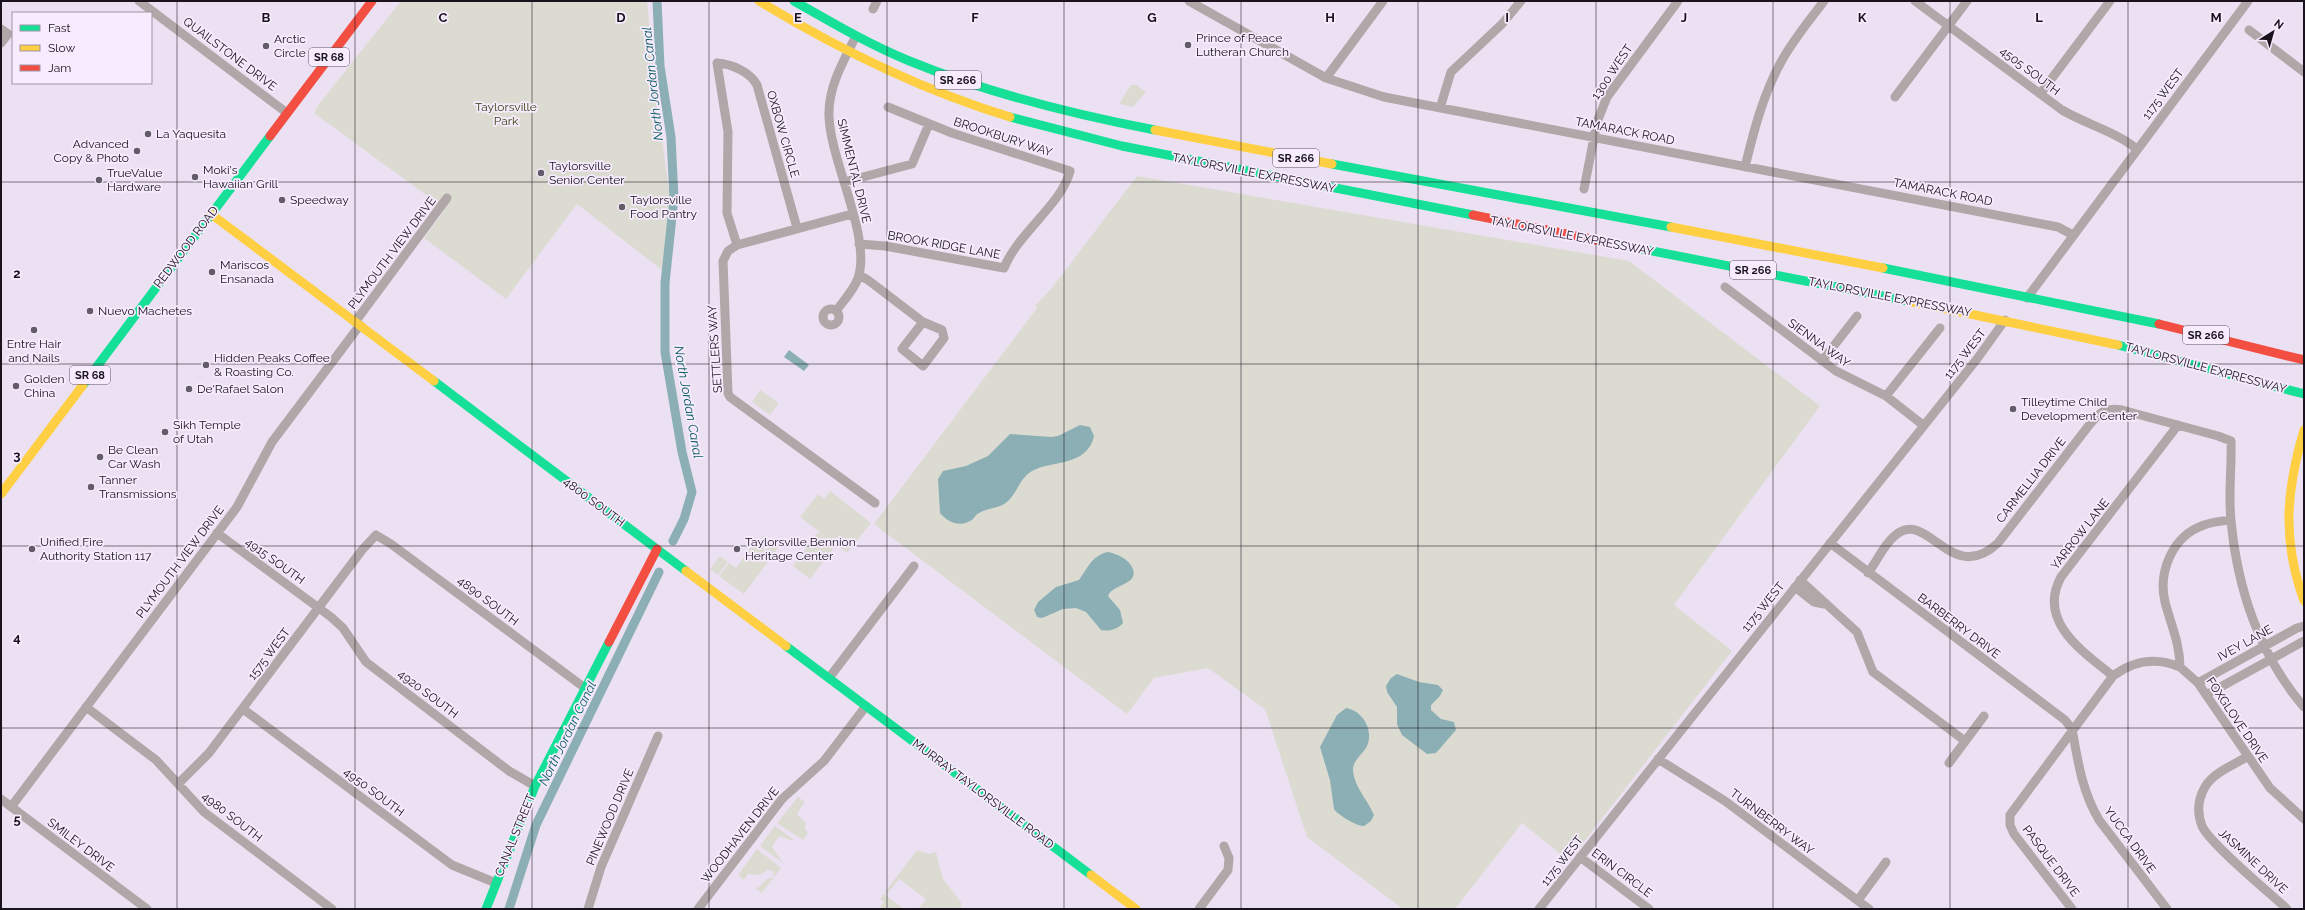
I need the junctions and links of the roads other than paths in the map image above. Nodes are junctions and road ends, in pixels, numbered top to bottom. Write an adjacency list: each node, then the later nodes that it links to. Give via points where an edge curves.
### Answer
1 (139, 1): 26 (street, QUAILSTONE DRIVE)
2 (372, 1): 26 (main road, REDWOOD ROAD / SR 68)
3 (759, 1): 19 (main road, SR 266)
4 (794, 1): 17 (main road, SR 266)
5 (1189, 1): 21 (street, TAMARACK ROAD)
6 (1383, 1): 21 (street)
7 (1521, 1): 25 (street, via 1502,24 1451,72)
8 (1678, 1): 28 (street, 1300 WEST, via 1607,97 1596,122)
9 (1824, 1): 30 (street, via 1789,49 1774,76 1759,114)
10 (1915, 1): 14 (street, 4505 SOUTH)
11 (1967, 1): 14 (street)
12 (2110, 1): 22 (street)
13 (2248, 1): 29 (street, 1175 WEST)
14 (1948, 26): 22 (street, 4505 SOUTH); 23 (street)
15 (2249, 30): 20 (street)
16 (4, 32): 18 (street)
17 (856, 36): 19 (street, SIMMENTAL DRIVE); 43 (main road, TAYLORSVILLE EXPRESSWAY / SR 266, via 906,60 976,86 1109,122 1780,247)
18 (1, 43)
19 (848, 51): 32 (street, SIMMENTAL DRIVE, via 835,78 829,112 831,136); 46 (main road, TAYLORSVILLE EXPRESSWAY / SR 266, via 981,108 1098,141)
20 (2304, 72)
21 (1326, 78): 25 (street, TAMARACK ROAD, via 1384,97)
22 (2040, 94): 29 (street, 4505 SOUTH, via 2084,123 2127,141)
23 (1895, 97)
24 (888, 107): 27 (street, BROOKBURY WAY)
25 (1440, 108): 28 (street, TAMARACK ROAD)
26 (287, 112): 35 (main road, REDWOOD ROAD / SR 68)
27 (929, 124): 31 (street, BROOKBURY WAY); 32 (street, via 912,164)
28 (1594, 138): 30 (street, TAMARACK ROAD); 33 (street, 1300 WEST)
29 (2137, 149): 38 (street, 1175 WEST)
30 (1745, 167): 38 (street, TAMARACK ROAD, via 2058,227)
31 (1070, 171): 39 (street, BROOK RIDGE LANE, via 1063,189 1015,246 1004,268 921,252)
32 (844, 182): 36 (street, SIMMENTAL DRIVE)
33 (1584, 189)
34 (447, 198): 48 (street, PLYMOUTH VIEW DRIVE)
35 (211, 214): 48 (main road); 57 (main road, REDWOOD ROAD / SR 68)
36 (852, 214): 37 (street); 39 (street, SIMMENTAL DRIVE)
37 (797, 228): 40 (street); 40 (street, OXBOW CIRCLE, via 757,85 753,79 739,70 728,64 717,63 728,132 727,213)
38 (2073, 234): 43 (street, 1175 WEST)
39 (859, 244): 41 (street, SIMMENTAL DRIVE)
40 (737, 245): 58 (street, SETTLERS WAY, via 728,251 723,261 730,397)
41 (859, 275): 44 (street, SIMMENTAL DRIVE, via 853,289); 47 (street)
42 (1725, 287): 51 (street, SIENNA WAY)
43 (2027, 298): 50 (main road, TAYLORSVILLE EXPRESSWAY / SR 266, via 2188,330)
44 (836, 311)
45 (1857, 316): 51 (street)
46 (2005, 320): 52 (main road, TAYLORSVILLE EXPRESSWAY / SR 266, via 2135,349); 54 (street, 1175 WEST)
47 (923, 322): 47 (street, via 942,330 944,338 923,366 902,349)
48 (358, 324): 60 (street, PLYMOUTH VIEW DRIVE, via 272,442 244,496); 63 (main road, 4800 SOUTH)
49 (1940, 328): 53 (street)
50 (2304, 360)
51 (1822, 361): 53 (street, SIENNA WAY, via 1844,377)
52 (2304, 394)
53 (1886, 396): 54 (street, SIENNA WAY)
54 (1923, 425): 62 (street, 1175 WEST)
55 (2178, 425): 59 (street, CARMELLIA DRIVE, via 2231,441); 65 (street, CARMELLIA DRIVE, via 2116,409 2104,410 2090,424 1998,543 1987,551 1971,556 1960,555 1947,550 1917,530 1906,529 1898,532); 74 (street, YARROW LANE, via 2060,578 2054,593 2053,605 2059,625 2091,658)
56 (2304, 430): 67 (main road, via 2291,476 2287,520 2291,560)
57 (1, 494)
58 (875, 504)
59 (2231, 520): 71 (street, via 2242,584); 73 (street, via 2204,525 2192,531 2172,551 2166,564 2163,586 2165,602 2180,651)
60 (217, 533): 68 (street, 4915 SOUTH); 80 (street, PLYMOUTH VIEW DRIVE)
61 (376, 535): 68 (street, 1575 WEST); 77 (street, 4890 SOUTH)
62 (1830, 543): 65 (street, BARBERRY DRIVE); 66 (street, 1175 WEST)
63 (657, 549): 75 (main road, 4800 SOUTH); 77 (main road, CANAL STREET)
64 (914, 566): 75 (street)
65 (1868, 573): 84 (street, BARBERRY DRIVE, via 2065,720)
66 (1797, 584): 86 (street, via 1819,596 1824,604 1857,632 1874,672); 88 (street, 1175 WEST)
67 (2304, 601)
68 (319, 608): 82 (street, 1575 WEST); 91 (street, 4920 SOUTH, via 343,628 366,662 509,771)
69 (2304, 626): 71 (street, IVEY LANE)
70 (2304, 640): 72 (street)
71 (2264, 646): 72 (street); 76 (street, IVEY LANE)
72 (2272, 659): 78 (street); 81 (street, via 2286,684)
73 (2180, 668): 74 (street, via 2169,662 2156,660 2140,662 2124,668); 76 (street, FOXGLOVE DRIVE)
74 (2113, 676): 84 (street)
75 (829, 678): 79 (main road, MURRAY TAYLORSVILLE ROAD)
76 (2198, 683): 78 (street, FOXGLOVE DRIVE)
77 (585, 688): 91 (main road, CANAL STREET)
78 (2206, 695): 87 (street, FOXGLOVE DRIVE)
79 (866, 706): 100 (street, WOODHAVEN DRIVE, via 824,761 782,799); 105 (main road, MURRAY TAYLORSVILLE ROAD)
80 (86, 707): 90 (street, 4980 SOUTH, via 149,754); 93 (street, PLYMOUTH VIEW DRIVE)
81 (2304, 707)
82 (243, 709): 90 (street, 1575 WEST, via 209,753); 98 (street, 4950 SOUTH, via 452,865)
83 (1984, 716): 86 (street)
84 (2072, 729): 110 (street, PASQUE DRIVE, via 2013,809 2010,821 2014,834); 111 (street, YUCCA DRIVE, via 2080,778 2090,804 2099,820)
85 (658, 736): 104 (street, PINEWOOD DRIVE, via 601,867)
86 (1965, 741): 89 (street)
87 (2247, 757): 94 (street, FOXGLOVE DRIVE, via 2270,788); 112 (street, JASMINE DRIVE, via 2218,774 2205,787 2199,805 2199,817 2207,836)
88 (1658, 759): 96 (street, 1175 WEST); 99 (street, TURNBERRY WAY, via 1725,801)
89 (1949, 762)
90 (178, 784): 102 (street, 4980 SOUTH, via 207,815)
91 (535, 786): 98 (main road, CANAL STREET)
92 (1, 800): 93 (street, SMILEY DRIVE)
93 (11, 807): 101 (street, SMILEY DRIVE)
94 (2304, 819)
95 (1224, 846): 106 (street, via 1229,858 1228,870)
96 (1580, 857): 107 (street, 1175 WEST); 108 (street, ERIN CIRCLE)
97 (1886, 862): 99 (street)
98 (496, 883): 103 (main road, CANAL STREET)
99 (1858, 900): 109 (street, TURNBERRY WAY)
100 (701, 908)
101 (147, 909)
102 (332, 909)
103 (486, 909)
104 (588, 909)
105 (1136, 909)
106 (1199, 909)
107 (1539, 909)
108 (1649, 909)
109 (1869, 909)
110 (2072, 909)
111 (2167, 909)
112 (2287, 909)

